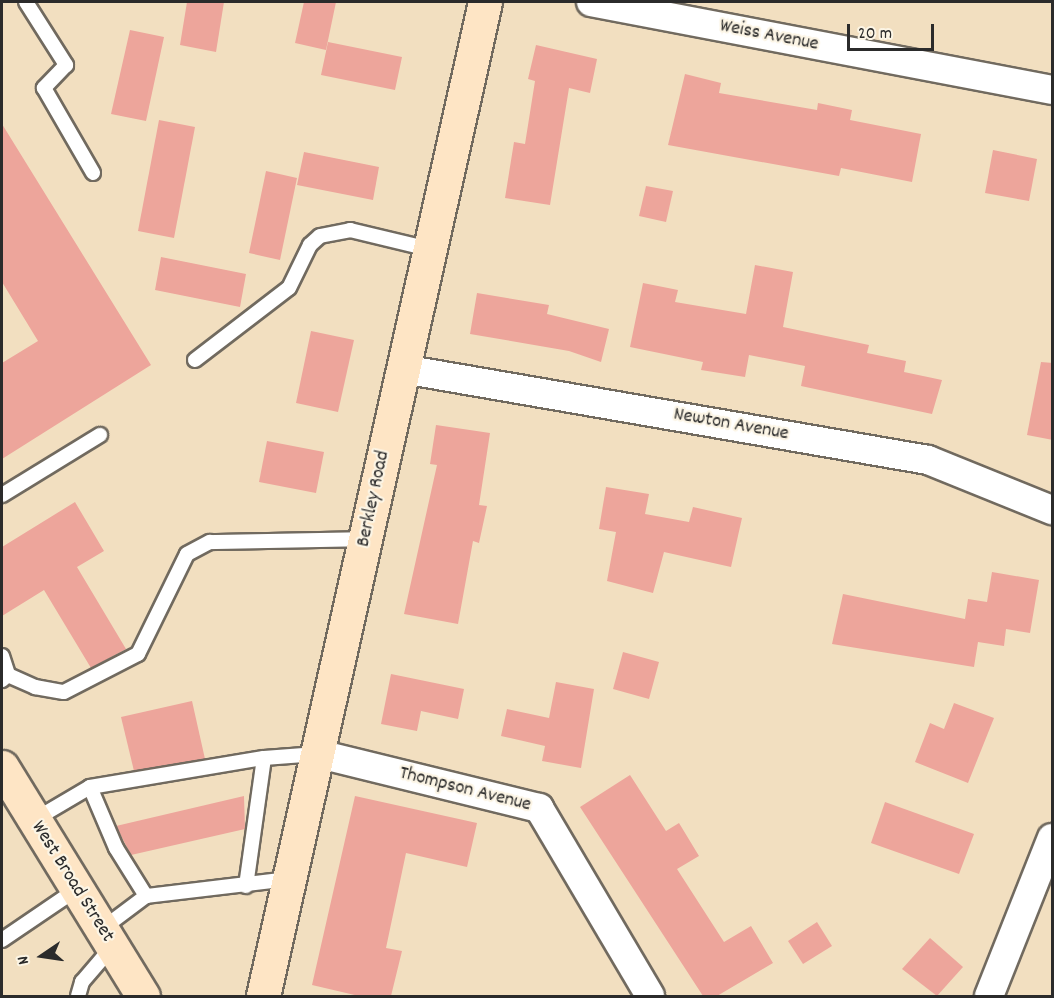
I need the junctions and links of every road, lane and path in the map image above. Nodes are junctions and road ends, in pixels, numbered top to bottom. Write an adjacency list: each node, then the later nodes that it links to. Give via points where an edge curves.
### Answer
1 (26, 2): 5 (lane, via 66,65 44,88)
2 (485, 2): 6 (main road, Berkley Road)
3 (591, 2): 4 (street, Weiss Avenue)
4 (1053, 90)
5 (93, 173)
6 (429, 249): 7 (lane, via 350,230 320,236 310,245 289,288); 8 (main road, Berkley Road)
7 (195, 360)
8 (403, 369): 11 (street, Newton Avenue, via 928,460); 12 (main road, Berkley Road)
9 (100, 435): 10 (lane)
10 (2, 495)
11 (1053, 510)
12 (365, 539): 14 (lane, via 210,542 186,555 138,654 63,692); 15 (main road, Berkley Road)
13 (2, 656): 14 (lane)
14 (5, 678)
15 (319, 754): 16 (lane); 21 (main road, Berkley Road); 30 (street, Thompson Avenue, via 539,808)
16 (264, 758): 18 (lane); 22 (lane)
17 (2, 767): 19 (main road, West Broad Street)
18 (90, 787): 19 (lane); 24 (lane, via 116,848)
19 (20, 805): 23 (main road, West Broad Street)
20 (1053, 838): 31 (street)
21 (288, 879): 22 (lane); 29 (main road, Berkley Road)
22 (246, 886): 24 (lane)
23 (77, 889): 25 (main road, West Broad Street); 26 (lane)
24 (146, 896): 25 (lane)
25 (107, 937): 27 (lane); 28 (main road, West Broad Street)
26 (2, 940)
27 (78, 996)
28 (143, 996)
29 (263, 996)
30 (650, 996)
31 (989, 996)

